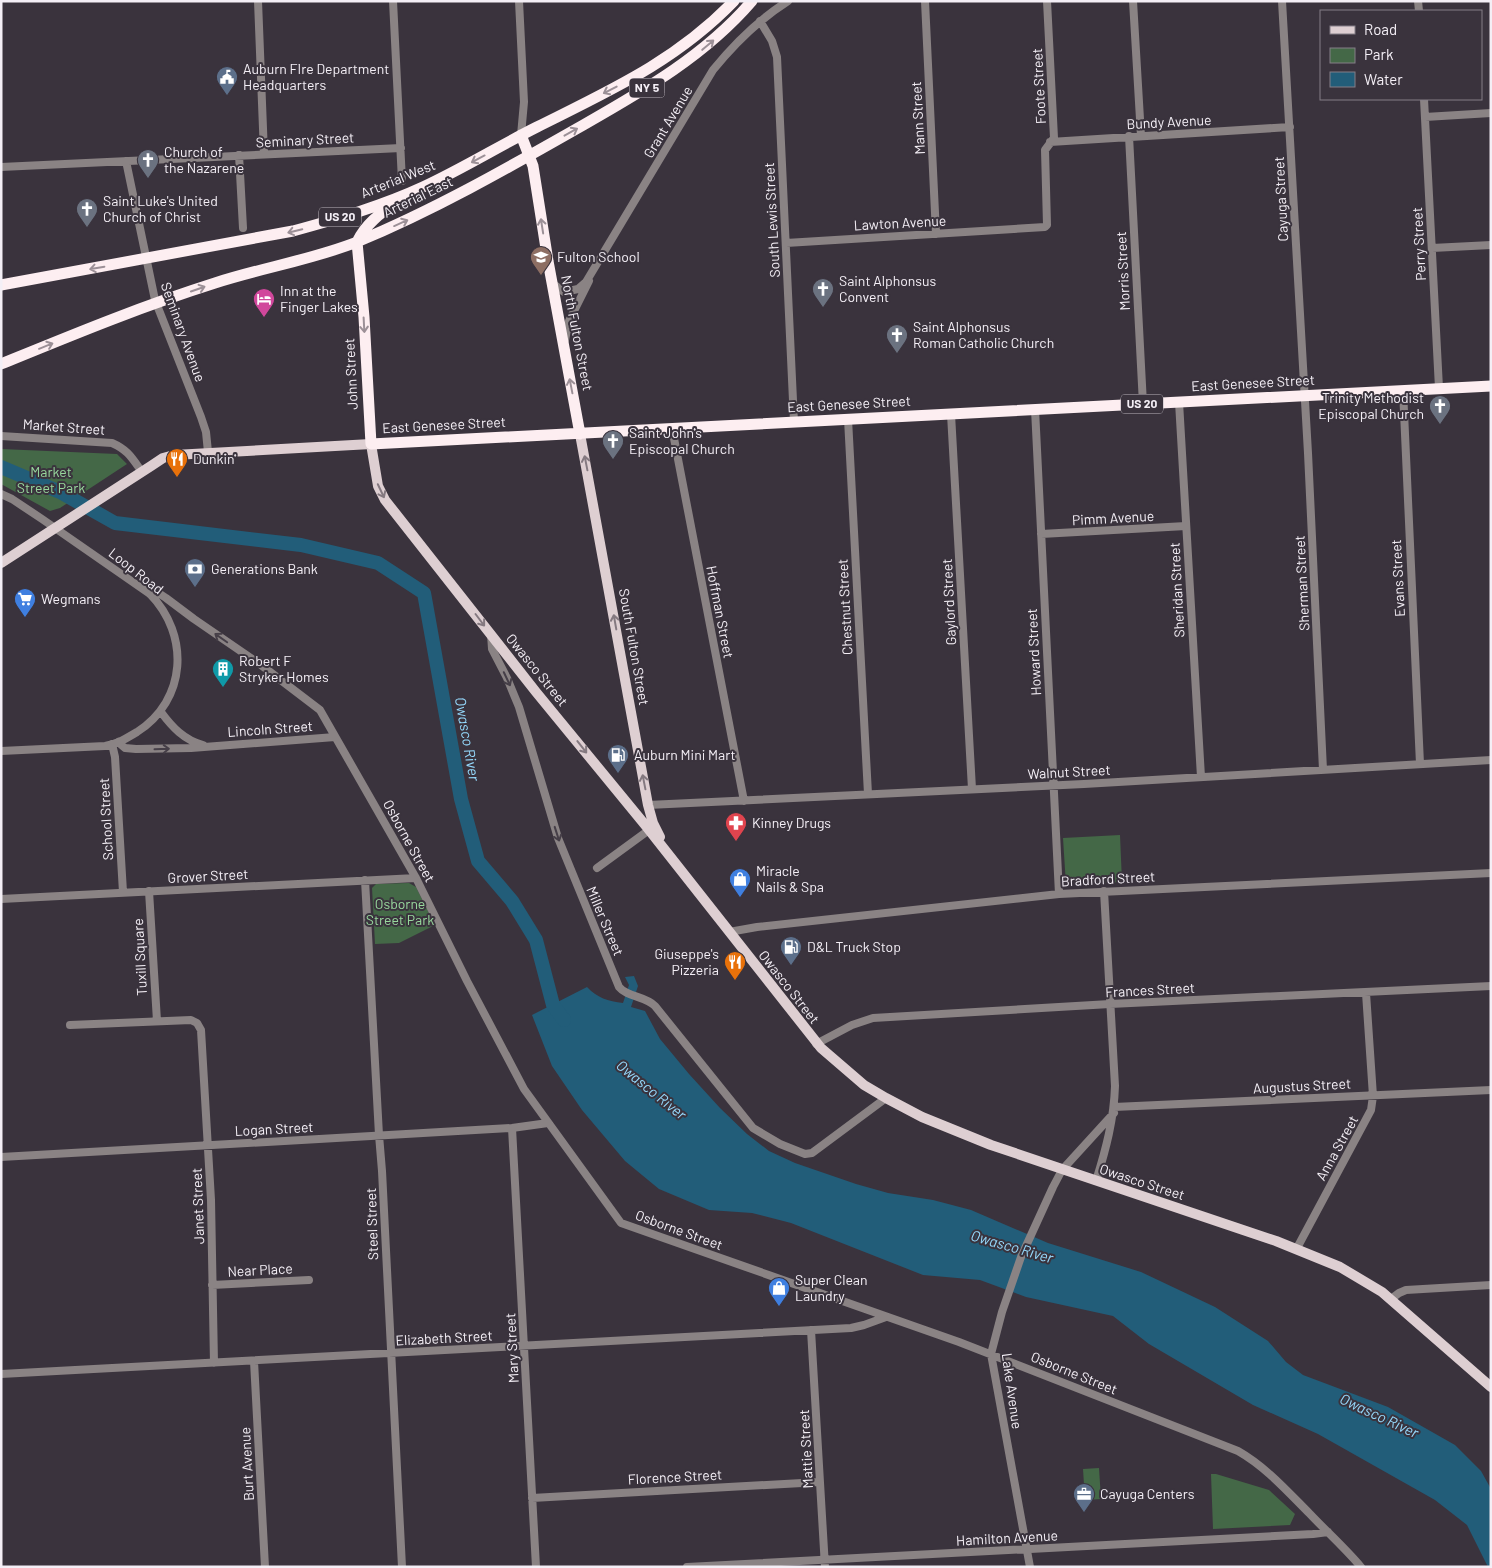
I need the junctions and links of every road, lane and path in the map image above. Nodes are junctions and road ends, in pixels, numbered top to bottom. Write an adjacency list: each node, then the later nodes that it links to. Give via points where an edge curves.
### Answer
1 (258, 1): 21 (street)
2 (393, 1): 20 (street)
3 (519, 1): 16 (street, North Fulton Street, via 524,102)
4 (734, 1): 16 (highway, Arterial West / NY 5, one-way to 16, via 705,30 663,61)
5 (752, 1): 23 (highway, Arterial East / NY 5, one-way to 5, via 675,70 708,45)
6 (788, 1): 11 (street, Grant Avenue)
7 (925, 1): 30 (street, Mann Street)
8 (1047, 1): 19 (street, Foote Street, via 1054,138)
9 (1133, 1): 18 (street)
10 (1282, 1): 15 (street, Cayuga Street)
11 (760, 21): 32 (street, South Lewis Street, via 777,57); 36 (street, Grant Avenue, via 713,70)
12 (1424, 100): 14 (street, Perry Street)
13 (1491, 113): 14 (street)
14 (1425, 117): 34 (street, Perry Street)
15 (1290, 127): 18 (street, Bundy Avenue); 45 (street, Cayuga Street)
16 (521, 136): 23 (highway, North Fulton Street); 27 (highway, Arterial West / US 20, one-way to 27)
17 (1129, 136): 18 (street, Bundy Avenue); 19 (street, Bundy Avenue); 47 (street, Morris Street)
18 (1141, 136)
19 (1050, 142): 29 (street, Foote Street, via 1045,150 1047,224 1042,228)
20 (401, 148): 21 (street, Seminary Street); 26 (street)
21 (264, 154): 22 (street, Seminary Street)
22 (239, 155): 24 (street, Seminary Street); 28 (street)
23 (528, 156): 31 (highway, Arterial East / NY 5, one-way to 23, via 427,211); 37 (highway, North Fulton Street, one-way to 23, via 533,166)
24 (126, 161): 25 (street, Seminary Street); 35 (street, Seminary Avenue)
25 (1, 167)
26 (402, 181)
27 (403, 196): 31 (highway, via 376,216); 35 (highway, Arterial West / US 20, one-way to 35, via 294,231)
28 (243, 228)
29 (1016, 230): 30 (street, Lawton Avenue)
30 (936, 234): 32 (street, Lawton Avenue)
31 (357, 242): 39 (highway, Arterial East / US 20, one-way to 31, via 217,282); 55 (highway, John Street / US 20, one-way to 55)
32 (786, 242): 51 (street, South Lewis Street)
33 (1491, 245): 34 (street)
34 (1432, 248): 43 (street, Perry Street)
35 (145, 260): 38 (highway, Arterial West / US 20, one-way to 38); 39 (street, Seminary Avenue)
36 (591, 275): 37 (street, via 578,289 570,292 564,292); 40 (street, via 568,321)
37 (552, 282): 40 (highway, North Fulton Street)
38 (1, 285)
39 (157, 303): 41 (highway, Arterial East / US 20, one-way to 39); 56 (street, Seminary Avenue, via 201,417)
40 (565, 352): 53 (highway, North Fulton Street, one-way to 40)
41 (1, 364)
42 (1491, 386): 43 (highway, East Genesee Street / US 20)
43 (1439, 388): 44 (highway, East Genesee Street / US 20)
44 (1403, 390): 45 (highway, East Genesee Street / US 20); 71 (street, Evans Street)
45 (1304, 395): 46 (highway, East Genesee Street / US 20); 72 (street, Sherman Street)
46 (1179, 402): 47 (highway, East Genesee Street / US 20); 59 (street, Sheridan Street)
47 (1143, 404): 48 (highway, East Genesee Street / US 20)
48 (1035, 409): 49 (highway, East Genesee Street / US 20); 61 (street, Howard Street)
49 (951, 414): 50 (highway, East Genesee Street / US 20); 75 (street, Gaylord Street)
50 (848, 419): 51 (highway, East Genesee Street / US 20); 76 (street, Chestnut Street)
51 (794, 422): 52 (highway, East Genesee Street / US 20)
52 (672, 428): 53 (highway, East Genesee Street / US 20); 77 (street, Hoffman Street)
53 (580, 434): 55 (highway, East Genesee Street / US 20); 78 (main road, South Fulton Street, one-way to 53)
54 (1, 436): 57 (street, Market Street, via 112,443 129,453)
55 (371, 444): 56 (main road, East Genesee Street); 64 (main road, Owasco Street, one-way to 64, via 378,486 385,500)
56 (208, 452): 57 (main road, East Genesee Street, via 162,458)
57 (142, 472): 60 (main road, East Genesee Street)
58 (1, 494): 60 (street, Loop Road)
59 (1186, 526): 61 (street, Pimm Avenue); 73 (street, Sheridan Street)
60 (55, 528): 62 (main road, East Genesee Street); 63 (street, Loop Road)
61 (1041, 534): 74 (street, Howard Street)
62 (1, 564)
63 (150, 594): 65 (street, Loop Road, via 169,620 178,653 174,686); 66 (street, Osborne Street, one-way to 63, via 317,707 166,598)
64 (491, 634): 79 (main road, Owasco Street, one-way to 79); 100 (street, Miller Street, one-way to 100, via 492,649 521,713 558,838 622,991 655,1006 749,1124 769,1138 805,1154 812,1154)
65 (161, 712): 67 (street, Lincoln Street, via 142,729); 68 (street, Lincoln Street, via 179,733)
66 (335, 737): 68 (street, Lincoln Street); 84 (street, Osborne Street)
67 (115, 743): 68 (street, Lincoln Street, one-way to 68, via 136,749); 69 (street, Lincoln Street); 87 (street, School Street)
68 (208, 746)
69 (1, 751)
70 (1491, 760): 71 (street, Walnut Street)
71 (1420, 764): 72 (street, Walnut Street)
72 (1324, 770): 73 (street, Walnut Street)
73 (1201, 777): 74 (street, Walnut Street)
74 (1054, 785): 75 (street, Walnut Street); 89 (street, Howard Street)
75 (972, 789): 76 (street, Walnut Street)
76 (868, 794): 77 (street, Walnut Street)
77 (744, 801): 78 (street, Walnut Street)
78 (648, 805): 79 (main road); 81 (main road, South Fulton Street, via 653,823)
79 (636, 814): 80 (main road, Owasco Street)
80 (649, 830): 81 (main road, Owasco Street); 82 (street)
81 (673, 860): 91 (main road, Owasco Street)
82 (597, 868)
83 (1491, 873): 88 (street, Bradford Street)
84 (416, 878): 85 (street, Grover Street); 102 (street, Osborne Street, via 508,1060)
85 (365, 880): 86 (street, Grover Street); 104 (street, Steel Street)
86 (149, 891): 87 (street, Grover Street); 95 (street, Tuxill Square)
87 (123, 892): 90 (street, Grover Street)
88 (1104, 892): 89 (street, Bradford Street); 94 (street)
89 (1059, 894): 91 (street, Bradford Street)
90 (1, 899)
91 (729, 932): 97 (main road, Owasco Street)
92 (1491, 986): 93 (street, Frances Street)
93 (1366, 992): 94 (street, Frances Street); 99 (street, Anna Street)
94 (1110, 1004): 97 (street, Frances Street, via 873,1018); 101 (street, via 1116,1086)
95 (157, 1021): 96 (street); 105 (street, Janet Street, via 195,1022 201,1030)
96 (70, 1024)
97 (816, 1044): 100 (main road, Owasco Street, via 864,1085)
98 (1491, 1090): 99 (street, Augustus Street)
99 (1373, 1096): 101 (street, Augustus Street); 109 (street, Anna Street, via 1371,1110)
100 (886, 1098): 107 (main road, Owasco Street, via 965,1135)
101 (1114, 1110): 107 (street, Lake Avenue); 108 (street)
102 (548, 1123): 103 (street, Logan Street); 114 (street, Osborne Street, via 622,1223)
103 (512, 1128): 104 (street, Logan Street); 116 (street, Mary Street)
104 (379, 1135): 105 (street, Logan Street); 117 (street, Steel Street)
105 (208, 1146): 106 (street, Logan Street); 111 (street, Janet Street)
106 (1, 1157)
107 (1062, 1170): 108 (main road, Owasco Street); 118 (street, Lake Avenue, via 1021,1257)
108 (1096, 1181): 109 (main road, Owasco Street)
109 (1297, 1248): 113 (main road, Owasco Street, via 1340,1267)
110 (309, 1280): 111 (street, Near Place)
111 (212, 1285): 120 (street, Janet Street)
112 (1491, 1285): 113 (street, via 1406,1290)
113 (1389, 1298): 122 (main road, Owasco Street)
114 (886, 1317): 115 (street, Elizabeth Street, via 851,1328); 118 (street, Osborne Street)
115 (811, 1330): 116 (street, Elizabeth Street); 123 (street, Mattie Street)
116 (524, 1346): 117 (street, Elizabeth Street); 124 (street, Mary Street)
117 (391, 1353): 119 (street, Elizabeth Street); 129 (street, Steel Street)
118 (991, 1354): 125 (street, Osborne Street, via 1238,1451 1261,1465); 126 (street, Lake Avenue)
119 (254, 1361): 120 (street, Elizabeth Street); 128 (street, Burt Avenue)
120 (214, 1364): 121 (street, Elizabeth Street)
121 (1, 1374)
122 (1491, 1387)
123 (820, 1482): 124 (street, Florence Street); 127 (street, Mattie Street)
124 (532, 1498): 130 (street, Mary Street)
125 (1328, 1532): 126 (street, Hamilton Avenue); 133 (street, Osborne Street)
126 (1027, 1550): 127 (street, Hamilton Avenue); 132 (street, Lake Avenue)
127 (825, 1563): 131 (street, Hamilton Avenue)
128 (265, 1567)
129 (402, 1567)
130 (536, 1567)
131 (687, 1567)
132 (1030, 1567)
133 (1361, 1567)

